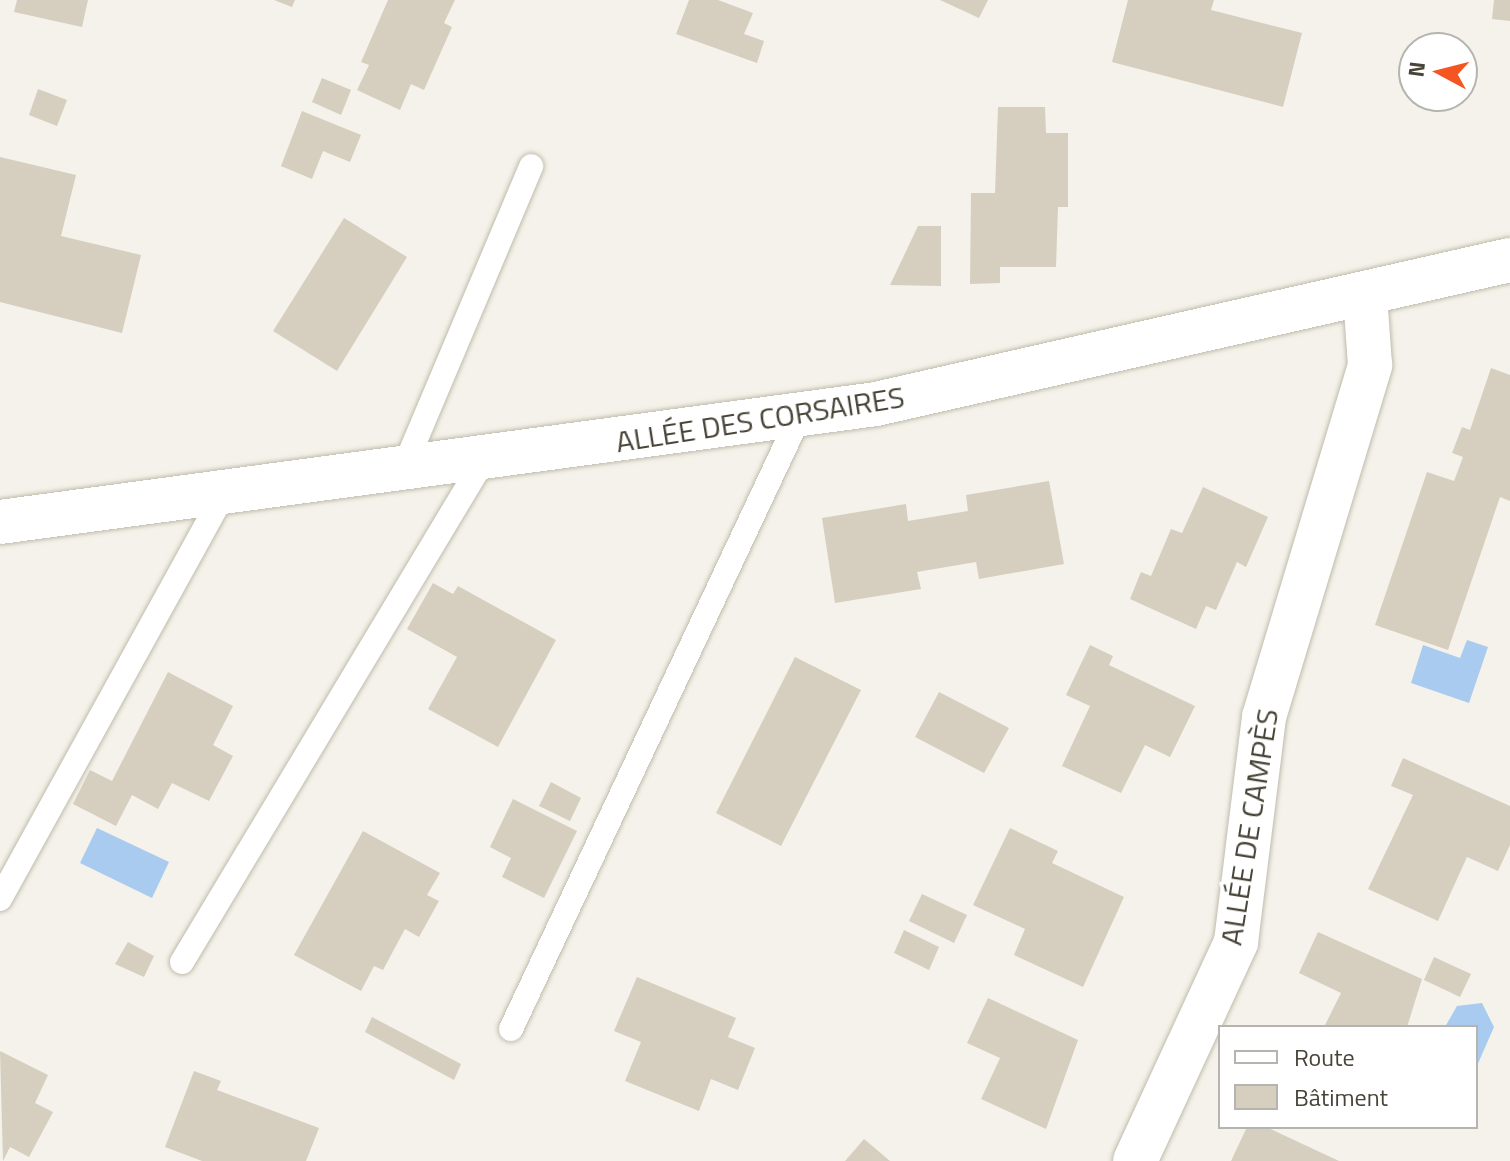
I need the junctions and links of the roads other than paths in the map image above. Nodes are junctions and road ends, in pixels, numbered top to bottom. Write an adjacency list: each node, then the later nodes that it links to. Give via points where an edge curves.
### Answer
1 (531, 166): 6 (lane)
2 (1510, 260): 3 (street, ALLÉE DES CORSAIRES)
3 (1365, 295): 4 (street, ALLÉE DES CORSAIRES); 12 (street, ALLÉE DE CAMPÈS, via 1370,365 1264,717 1236,942)
4 (800, 415): 5 (street, ALLÉE DES CORSAIRES); 11 (lane)
5 (483, 461): 6 (street, ALLÉE DES CORSAIRES); 10 (lane)
6 (402, 472): 7 (street, ALLÉE DES CORSAIRES)
7 (224, 494): 8 (street, ALLÉE DES CORSAIRES); 9 (lane)
8 (0, 522)
9 (0, 899)
10 (182, 962)
11 (511, 1029)
12 (1135, 1161)

